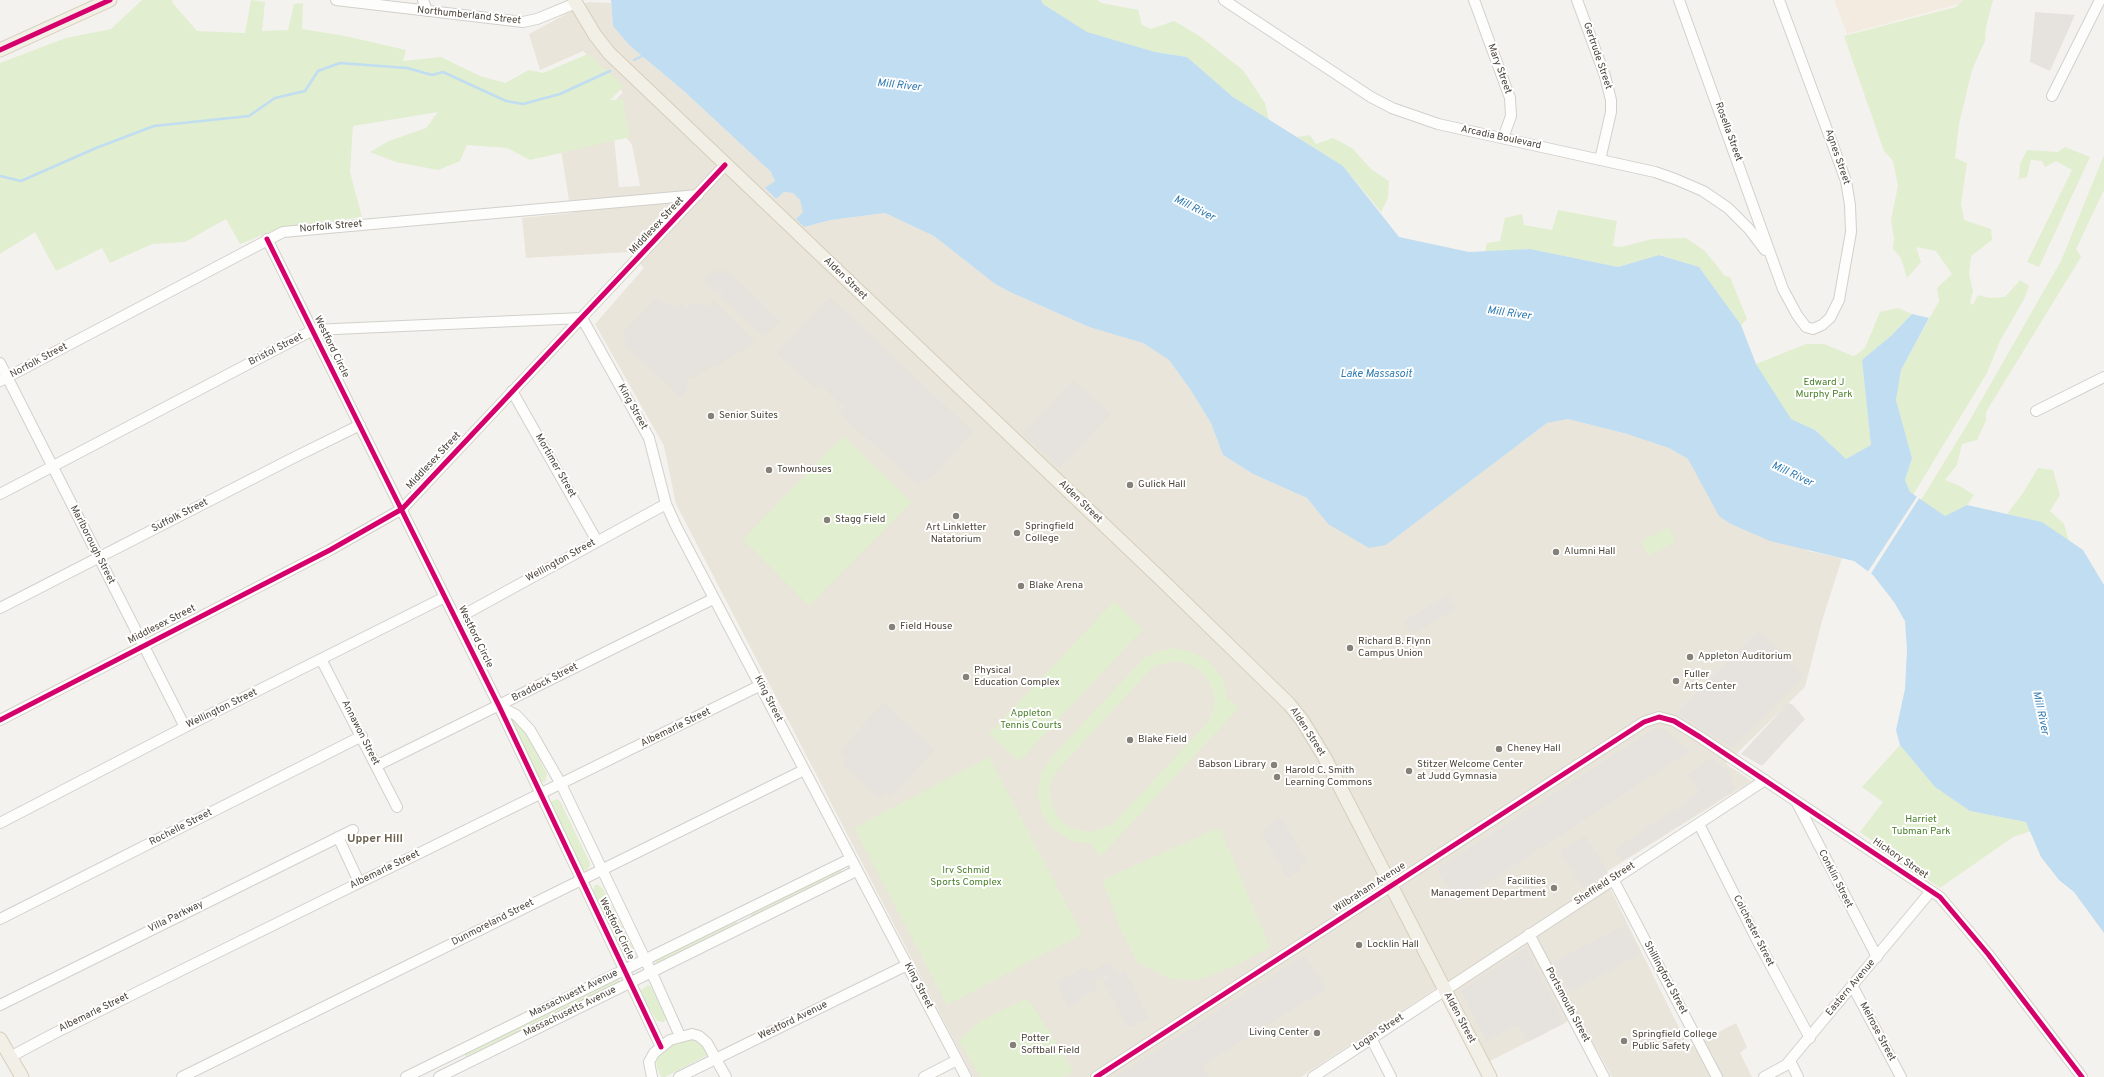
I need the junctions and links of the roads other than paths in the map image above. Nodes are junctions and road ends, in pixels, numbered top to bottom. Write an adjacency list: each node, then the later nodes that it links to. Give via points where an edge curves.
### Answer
1 (110, 0): 12 (main road)
2 (336, 0): 11 (street, Northumberland Street)
3 (423, 0): 11 (street)
4 (1224, 0): 14 (street, Arcadia Boulevard, via 1388,107 1438,124)
5 (1474, 0): 14 (street, Mary Street, via 1510,98 1511,116)
6 (1576, 0): 15 (street, Gertrude Street, via 1610,94 1611,112)
7 (1679, 0): 19 (street, Rosella Street)
8 (1779, 0): 19 (street, Agnes Street, via 1839,162 1849,197 1851,232 1843,286 1837,307 1826,322 1813,329 1806,327 1788,300)
9 (2100, 0): 13 (street)
10 (575, 2): 11 (street, Northumberland Street, via 537,19 522,22); 16 (main road, Alden Street, via 606,50)
11 (427, 11)
12 (0, 50)
13 (2052, 96)
14 (1503, 138): 15 (street, Arcadia Boulevard)
15 (1600, 160): 19 (street, Arcadia Boulevard, via 1665,176 1711,196 1749,229)
16 (725, 165): 17 (street, Middlesex Street); 63 (main road, Alden Street, via 1274,687 1296,712 1317,744)
17 (698, 195): 18 (street, Norfolk Street, via 288,231); 20 (street, Middlesex Street)
18 (267, 239): 21 (street, Westford Circle); 24 (street, Norfolk Street)
19 (1774, 266)
20 (582, 318): 21 (street, Bristol Street); 25 (street, Middlesex Street); 30 (street, King Street, via 649,438)
21 (313, 330): 27 (street, Westford Circle); 28 (street, Bristol Street)
22 (0, 362): 24 (street, Marlborough Street)
23 (2104, 377): 26 (street)
24 (4, 379): 28 (street, Marlborough Street)
25 (512, 391): 31 (street, Middlesex Street); 32 (street, Mortimer Street)
26 (2036, 411)
27 (360, 425): 31 (street, Westford Circle); 33 (street, Suffolk Street)
28 (53, 467): 29 (street, Bristol Street); 33 (street, Marlborough Street)
29 (0, 494)
30 (666, 504): 32 (street, Wellington Street); 35 (street, King Street)
31 (402, 509): 34 (street, Westford Circle); 38 (street, Middlesex Street, via 330,550)
32 (597, 541): 37 (street, Wellington Street)
33 (99, 558): 36 (street, Suffolk Street); 38 (street, Marlborough Street)
34 (445, 597): 37 (street, Westford Circle); 39 (street, Wellington Street)
35 (713, 599): 40 (street, King Street); 41 (street, Braddock Street)
36 (0, 608)
37 (456, 619): 41 (street, Westford Circle)
38 (142, 645): 43 (street, Middlesex Street); 44 (street, Marlborough Street)
39 (321, 659): 44 (street, Wellington Street); 45 (street, Annawon Street)
40 (761, 686): 47 (street, King Street); 49 (street, Albemarle Street)
41 (499, 706): 46 (street, Braddock Street); 49 (street, Westford Circle, via 516,715 530,730); 50 (street, Westford Circle)
42 (1656, 717): 48 (street, Hickory Street, via 1682,725); 63 (street, Wilbraham Avenue, via 1644,722)
43 (0, 720)
44 (185, 727): 53 (street, Wellington Street)
45 (362, 736): 46 (street, Annawon Street); 66 (street, Rochelle Street)
46 (376, 766): 52 (street, Annawon Street)
47 (804, 770): 57 (street, King Street); 58 (street, Dunmoreland Street)
48 (1765, 780): 51 (street, Hickory Street); 54 (street, Sheffield Street)
49 (561, 784): 50 (street, Albemarle Street); 58 (street, Westford Circle)
50 (541, 793): 60 (street, Westford Circle); 62 (street, Albemarle Street)
51 (1795, 800): 64 (street, Hickory Street); 69 (street, Conklin Street)
52 (397, 807)
53 (0, 823)
54 (1699, 824): 61 (street, Sheffield Street); 80 (street, Colchester Street)
55 (352, 830): 56 (street, Villa Parkway)
56 (338, 837): 62 (street); 77 (street, Villa Parkway)
57 (850, 859): 59 (street, King Street); 65 (street, Massachuestt Avenue)
58 (601, 869): 60 (street, Dunmoreland Street); 70 (street, Westford Circle)
59 (856, 871): 67 (street, Massachusetts Avenue); 71 (street, King Street)
60 (582, 879): 72 (street, Westford Circle); 90 (street, Dunmoreland Street)
61 (1613, 879): 68 (street, Sheffield Street); 103 (street, Shillingford Street)
62 (359, 882): 84 (street, Albemarle Street)
63 (1390, 885): 76 (main road, Alden Street); 98 (street, Wilbraham Avenue)
64 (1931, 891): 69 (street, Eastern Avenue); 107 (street, Hickory Street, via 1940,897 1988,954)
65 (740, 912): 67 (street); 70 (street, Massachuestt Avenue)
66 (0, 920)
67 (746, 925): 73 (street, Massachusetts Avenue)
68 (1529, 934): 76 (street, Sheffield Street); 102 (street, Portsmouth Street)
69 (1877, 957): 75 (street, Eastern Avenue)
70 (645, 959): 72 (street, Massachuestt Avenue); 73 (street, Westford Circle)
71 (907, 965): 85 (street, Westford Avenue); 86 (street, King Street)
72 (625, 969): 74 (street, Westford Circle); 83 (street, Massachuestt Avenue)
73 (652, 972): 74 (street, Massachusetts Avenue); 78 (street, Westford Circle)
74 (631, 982): 82 (street, Westford Circle); 88 (street, Massachusetts Avenue)
75 (1853, 987): 80 (street, Eastern Avenue); 106 (street, Melrose Street)
76 (1445, 990): 79 (street, Logan Street); 101 (main road, Alden Street)
77 (0, 1005)
78 (680, 1036): 82 (street); 85 (street, via 699,1036 707,1043)
79 (1371, 1038): 99 (street, Logan Street); 100 (street)
80 (1810, 1038): 87 (street, Eastern Avenue)
81 (0, 1039): 84 (main road)
82 (661, 1047): 93 (street, via 650,1059)
83 (451, 1055): 88 (street); 91 (street, Massachuestt Avenue)
84 (10, 1057): 89 (main road)
85 (716, 1058): 94 (street, Westford Avenue); 95 (street)
86 (957, 1060): 96 (street); 97 (street, King Street)
87 (1790, 1061): 104 (street, Eastern Avenue); 105 (street)
88 (458, 1068): 92 (street, Massachusetts Avenue)
89 (22, 1077)
90 (182, 1077)
91 (406, 1077)
92 (439, 1077)
93 (652, 1077)
94 (679, 1077)
95 (726, 1077)
96 (924, 1077)
97 (966, 1077)
98 (1096, 1077)
99 (1313, 1077)
100 (1391, 1077)
101 (1490, 1077)
102 (1604, 1077)
103 (1717, 1077)
104 (1764, 1077)
105 (1798, 1077)
106 (1901, 1077)
107 (2082, 1077)

